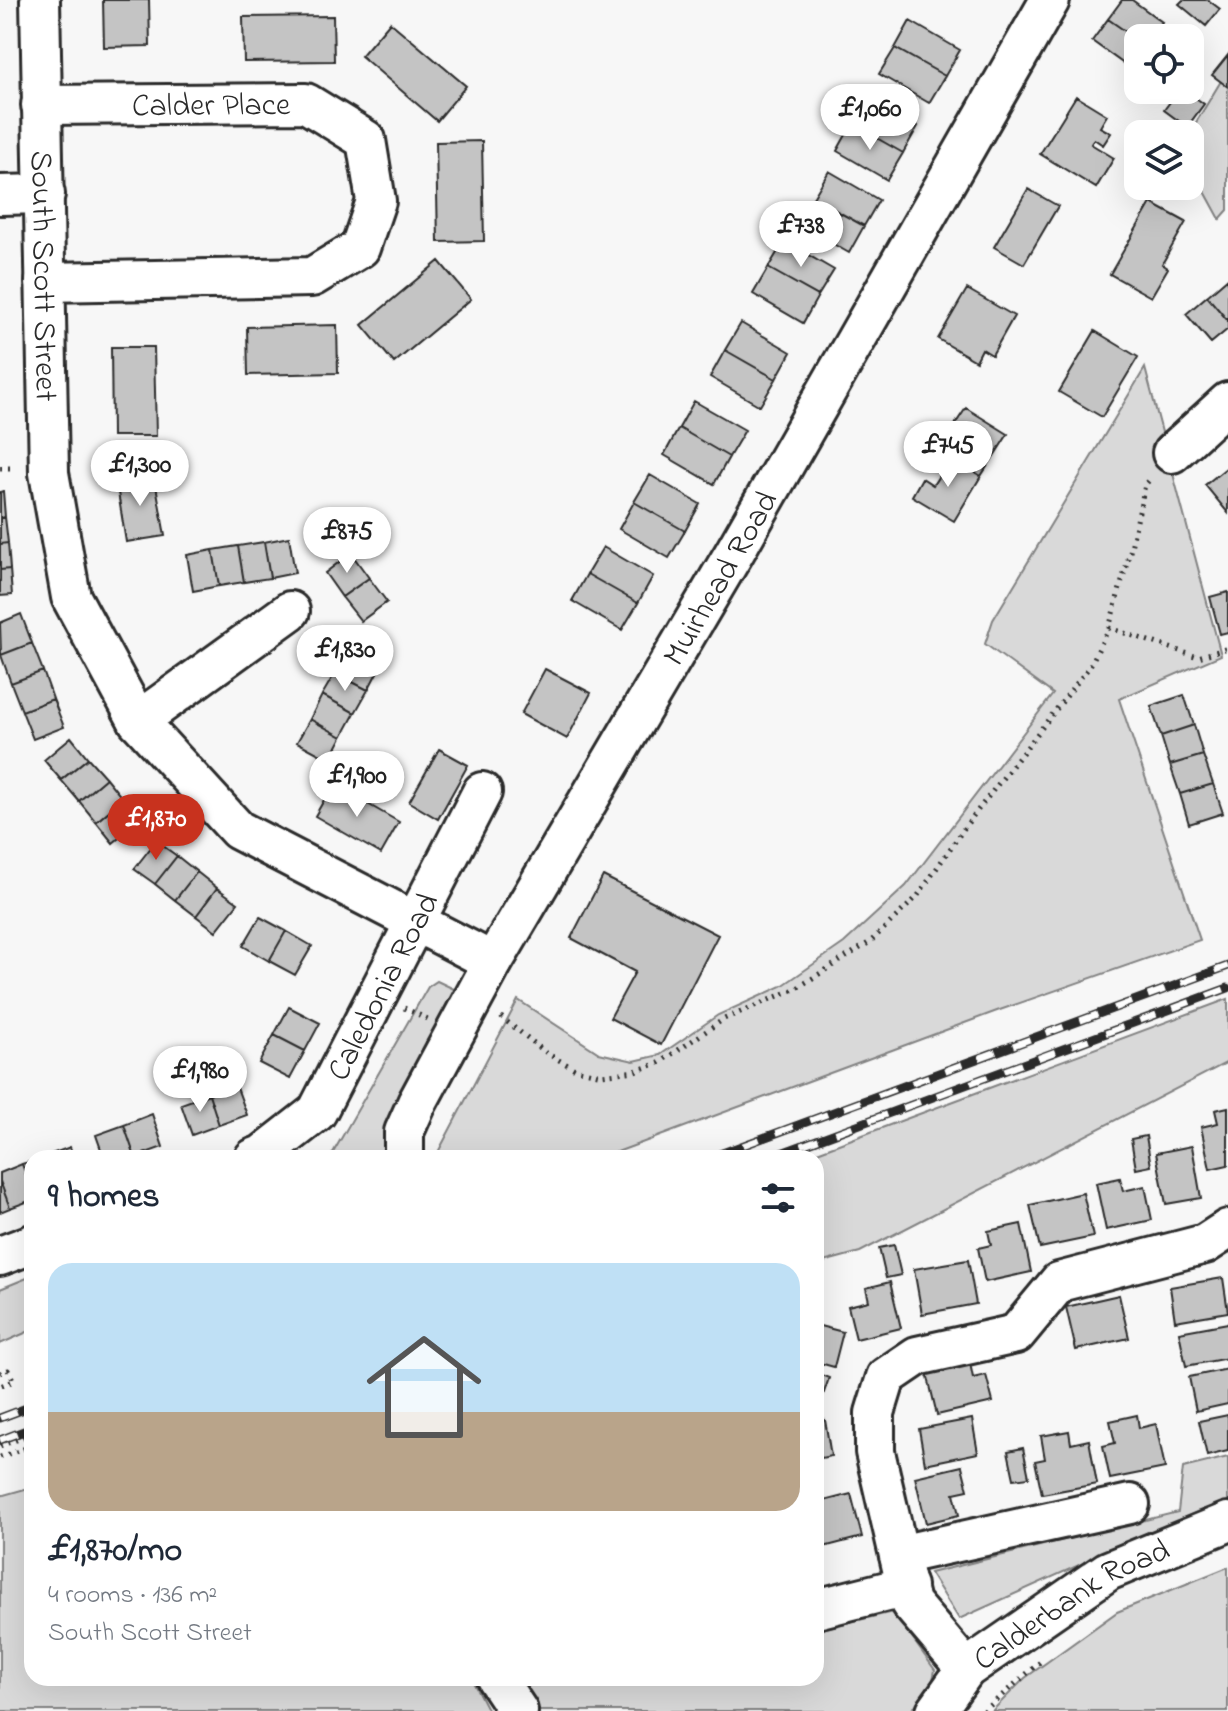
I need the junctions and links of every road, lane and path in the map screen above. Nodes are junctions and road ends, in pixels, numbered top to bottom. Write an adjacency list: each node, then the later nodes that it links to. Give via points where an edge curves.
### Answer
1 (40, 0): 3 (street, South Scott Street)
2 (1050, 0): 15 (street, Muirhead Road)
3 (41, 105): 4 (street, South Scott Street); 6 (street, Calder Place, via 306,103 366,140 376,201 360,248 312,277)
4 (45, 194): 5 (street); 6 (street, South Scott Street)
5 (0, 195)
6 (45, 282): 12 (street, South Scott Street, via 49,473 71,597)
7 (1228, 402): 8 (street)
8 (1172, 453): 10 (path, via 1145,485)
9 (290, 611): 12 (street)
10 (1109, 628): 11 (path, via 1198,657); 15 (path, via 1090,666 917,897 870,942 797,988 724,1019 659,1063 602,1075 575,1069 518,1032)
11 (1228, 648)
12 (138, 721): 14 (street, South Scott Street, via 238,830)
13 (482, 792): 14 (street, Caledonia Road)
14 (416, 923): 15 (street, South Scott Street); 16 (street, Caledonia Road)
15 (484, 978): 17 (street, Muirhead Road)
16 (378, 995): 17 (path); 18 (street, Caledonia Road, via 317,1112)
17 (456, 1033): 19 (street, Muirhead Road, via 404,1132)
18 (268, 1150)
19 (404, 1150)
20 (1228, 1229): 31 (street, via 1205,1244 1059,1282 1016,1334 917,1356 886,1377 875,1413 875,1452)
21 (24, 1247): 22 (street)
22 (0, 1256)
23 (0, 1373): 24 (path, via 8,1370 14,1381)
24 (0, 1386)
25 (24, 1437): 26 (path)
26 (0, 1446)
27 (24, 1446): 28 (path)
28 (0, 1457)
29 (1130, 1504): 31 (street)
30 (1228, 1522): 34 (street, Calderbank Road, via 1108,1571)
31 (903, 1570): 32 (street); 34 (street, via 910,1603)
32 (824, 1605)
33 (1041, 1662): 38 (path)
34 (966, 1669): 37 (street, Calderbank Road)
35 (501, 1686): 36 (street)
36 (518, 1711)
37 (936, 1711)
38 (984, 1711)

